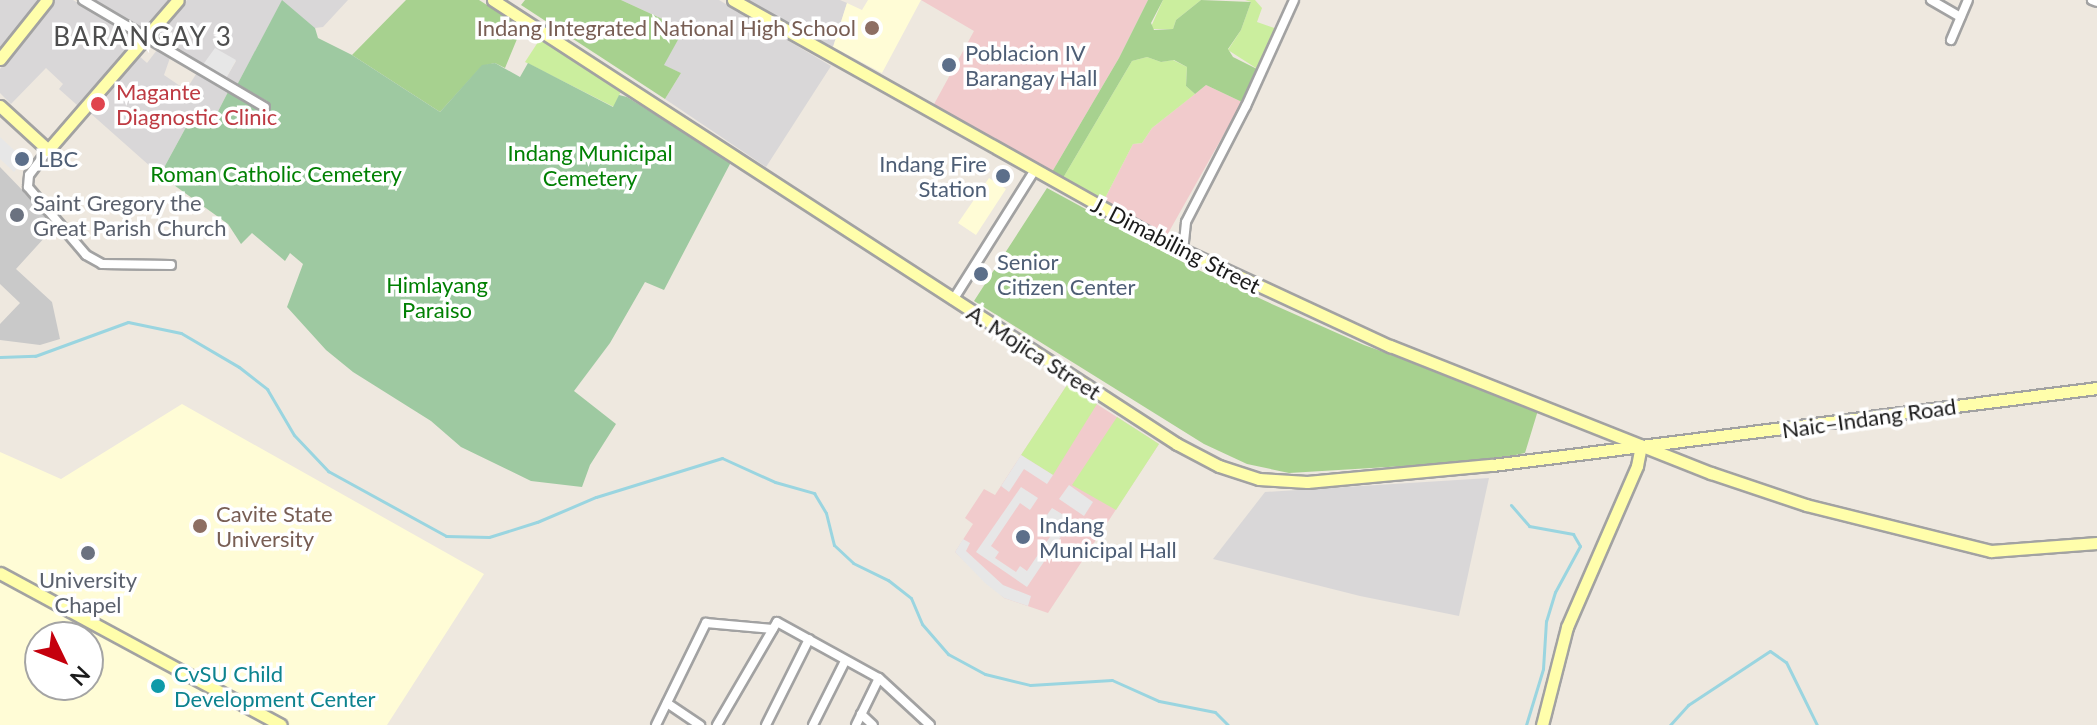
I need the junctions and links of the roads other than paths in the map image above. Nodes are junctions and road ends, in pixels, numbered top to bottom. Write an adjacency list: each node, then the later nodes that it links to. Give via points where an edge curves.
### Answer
1 (47, 0): 12 (street)
2 (83, 0): 10 (street)
3 (178, 0): 10 (street)
4 (493, 0): 19 (street, A. Mojica Street)
5 (733, 0): 16 (street, J. Dimabiling Street)
6 (1294, 0): 17 (street, via 1186,222)
7 (1931, 0): 9 (street)
8 (1968, 0): 9 (street)
9 (1961, 17): 11 (street)
10 (147, 36): 14 (street); 15 (street)
11 (1951, 40)
12 (0, 59)
13 (0, 106): 15 (street)
14 (265, 107)
15 (48, 150): 18 (street, via 27,185 86,255 102,264)
16 (1035, 170): 17 (street, J. Dimabiling Street); 19 (street)
17 (1183, 251): 21 (street, J. Dimabiling Street, via 1390,346)
18 (171, 265)
19 (953, 300): 21 (street, A. Mojica Street, via 1191,453 1259,479 1297,483 1360,478)
20 (2097, 388): 21 (street, Naic–Indang Road)
21 (1641, 445): 22 (street, J. Dimabiling Street, via 1806,505 1991,551); 39 (street, via 1637,466 1567,627)
22 (2097, 543)
23 (0, 573): 30 (street)
24 (773, 629): 25 (street, via 777,622); 28 (street, via 706,623); 33 (street)
25 (809, 639): 26 (street); 34 (street)
26 (845, 661): 27 (street); 35 (street)
27 (879, 678): 29 (street); 38 (street)
28 (667, 703): 31 (street); 32 (street)
29 (861, 714): 36 (street); 37 (street)
30 (281, 725)
31 (656, 725)
32 (700, 725)
33 (717, 725)
34 (766, 725)
35 (813, 725)
36 (856, 725)
37 (873, 725)
38 (930, 725)
39 (1542, 725)

